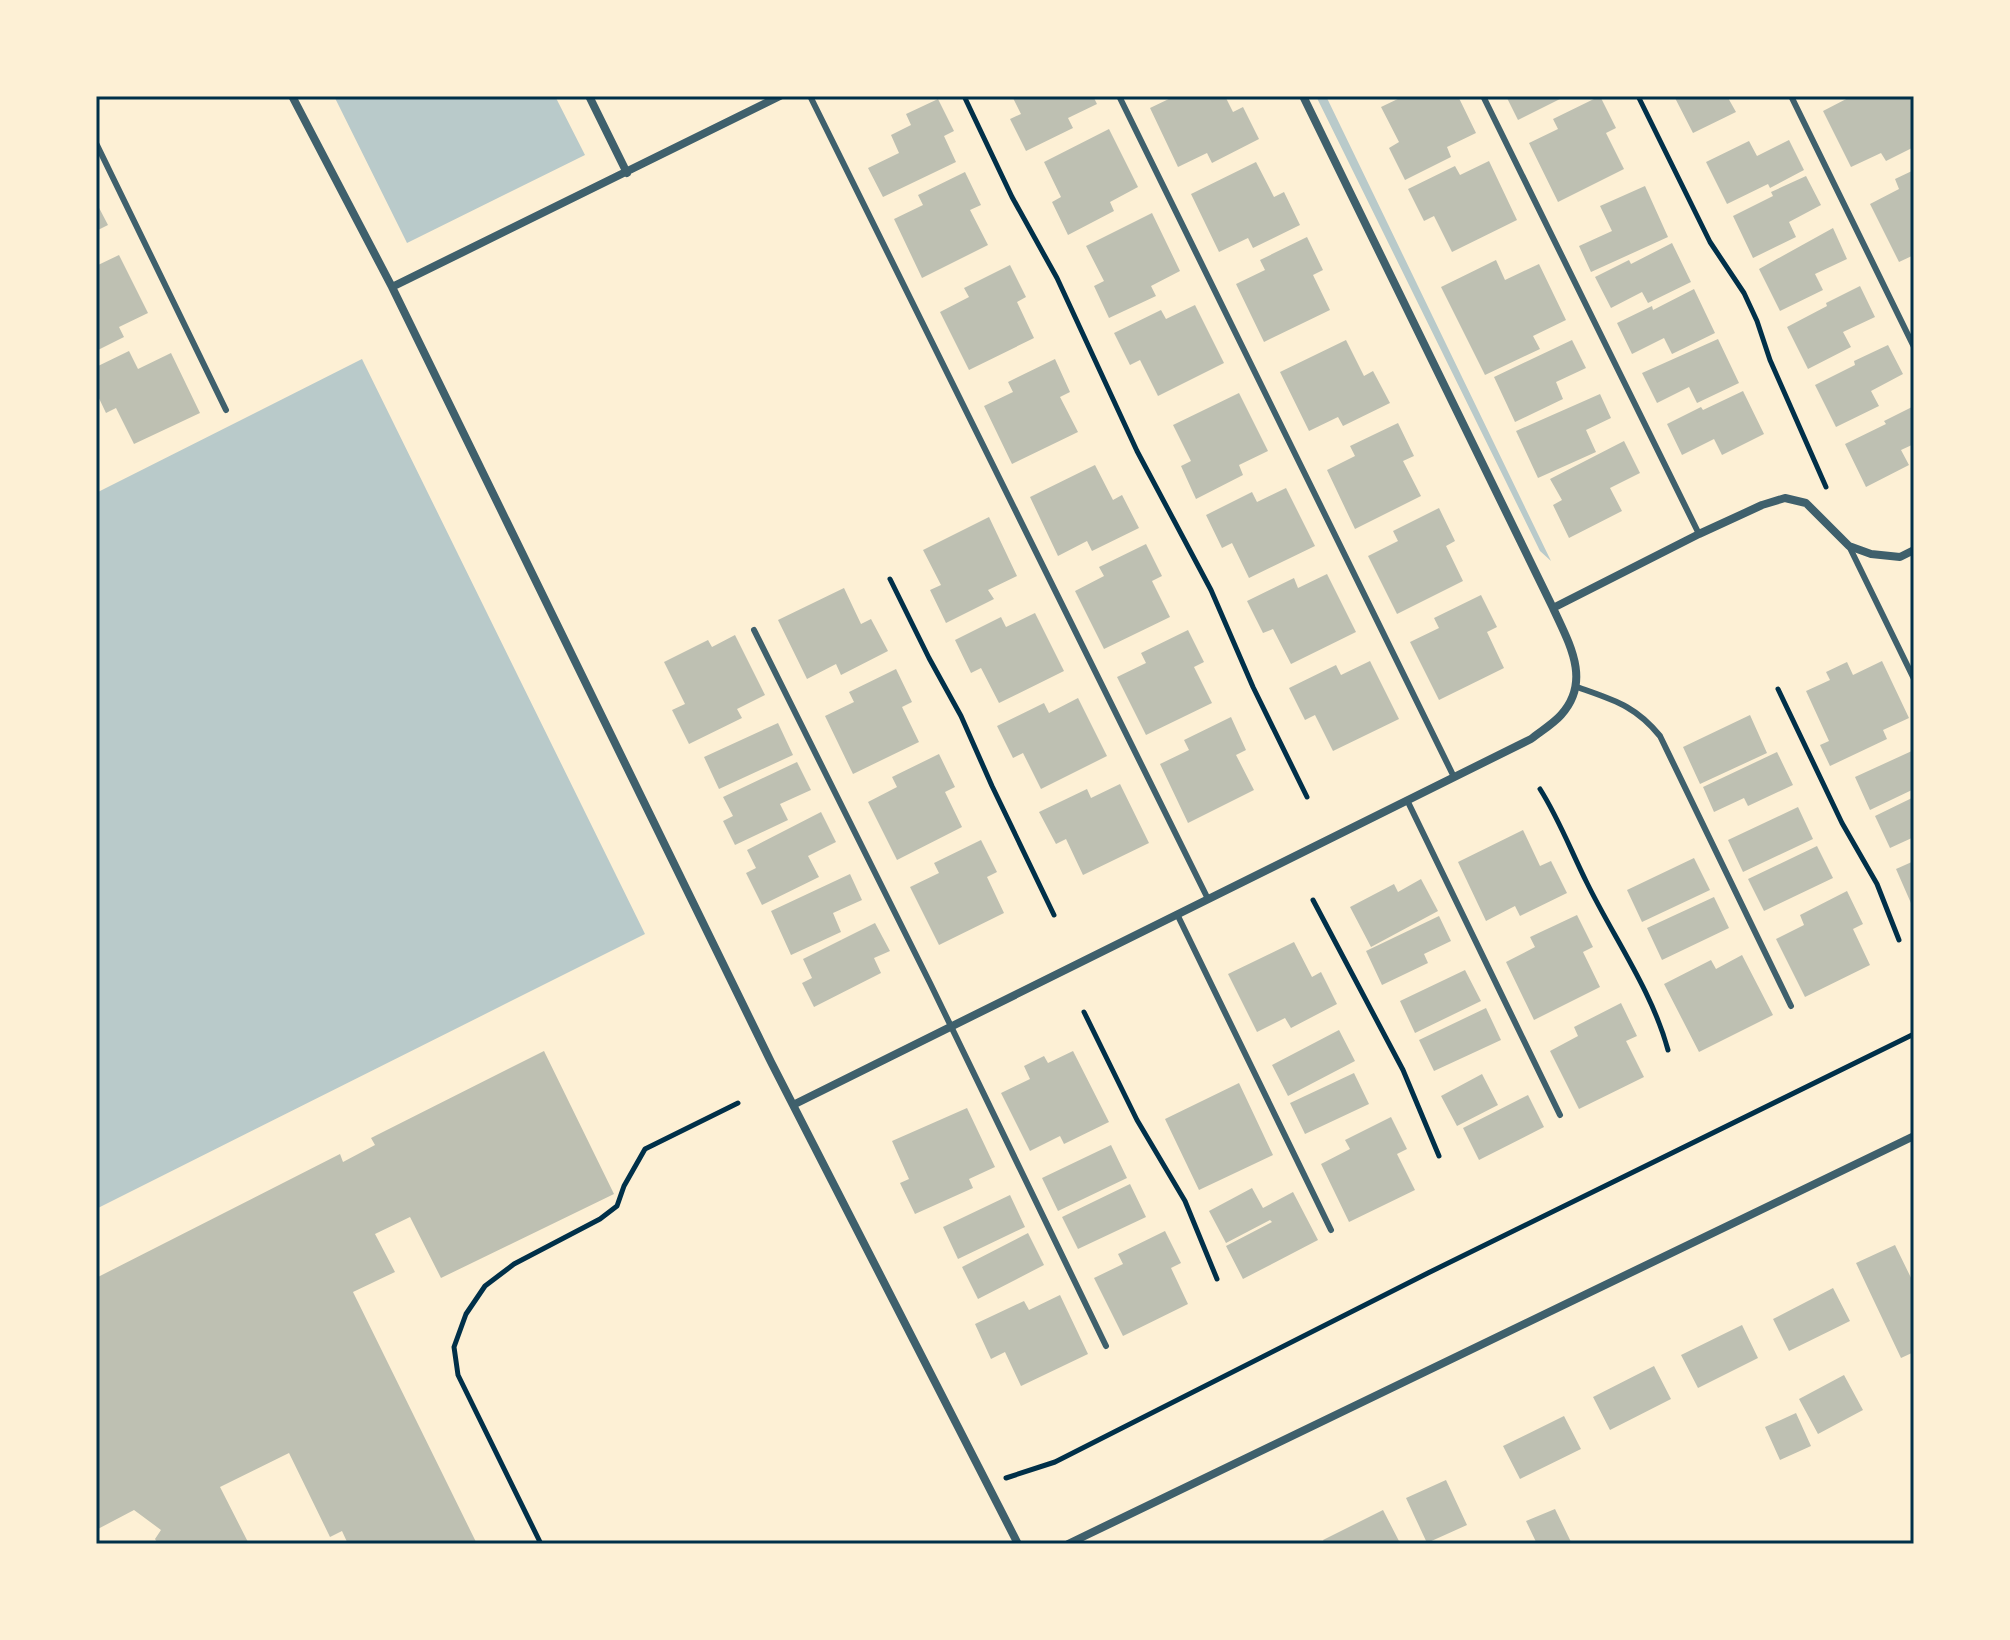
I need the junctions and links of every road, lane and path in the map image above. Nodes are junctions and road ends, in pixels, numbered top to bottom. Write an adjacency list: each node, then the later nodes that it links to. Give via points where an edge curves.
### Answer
1 (292, 96): 13 (street)
2 (589, 96): 12 (street)
3 (780, 96): 12 (street)
4 (810, 96): 30 (lane)
5 (964, 96): 28 (path, via 1137,451 1211,590)
6 (1119, 96): 26 (lane)
7 (1303, 96): 21 (street)
8 (1483, 96): 17 (lane)
9 (1638, 96): 16 (path, via 1710,242 1744,293)
10 (1791, 96): 14 (lane)
11 (96, 143): 15 (lane)
12 (627, 173): 13 (street)
13 (392, 287): 41 (street)
14 (1914, 347)
15 (226, 410)
16 (1826, 487)
17 (1699, 534): 18 (street, via 1785,498 1806,503); 21 (street)
18 (1849, 546): 19 (street, via 1900,557); 23 (lane)
19 (1914, 550)
20 (890, 579): 33 (path)
21 (1553, 608): 24 (street, via 1574,653)
22 (754, 630): 37 (lane)
23 (1914, 679)
24 (1577, 687): 26 (street, via 1562,715 1531,739); 35 (lane, via 1646,717 1660,736)
25 (1778, 689): 34 (path, via 1877,884)
26 (1454, 777): 29 (street)
27 (1540, 789): 39 (path, via 1638,979)
28 (1307, 797)
29 (1407, 800): 30 (street); 42 (lane)
30 (1208, 899): 32 (street)
31 (1313, 900): 44 (path, via 1403,1070)
32 (1177, 914): 37 (street); 45 (lane)
33 (1054, 915)
34 (1899, 940)
35 (1791, 1006)
36 (1084, 1012): 46 (path, via 1137,1120 1185,1201)
37 (951, 1026): 41 (street); 47 (lane)
38 (1914, 1034): 48 (path, via 1055,1462)
39 (1668, 1050)
40 (738, 1103): 49 (path, via 645,1149 617,1206 514,1264 485,1286 466,1314 454,1347 458,1375)
41 (793, 1105): 50 (street)
42 (1560, 1115)
43 (1914, 1136): 51 (street)
44 (1439, 1156)
45 (1331, 1230)
46 (1217, 1279)
47 (1106, 1346)
48 (1006, 1478)
49 (541, 1544)
50 (1018, 1544)
51 (1068, 1544)

